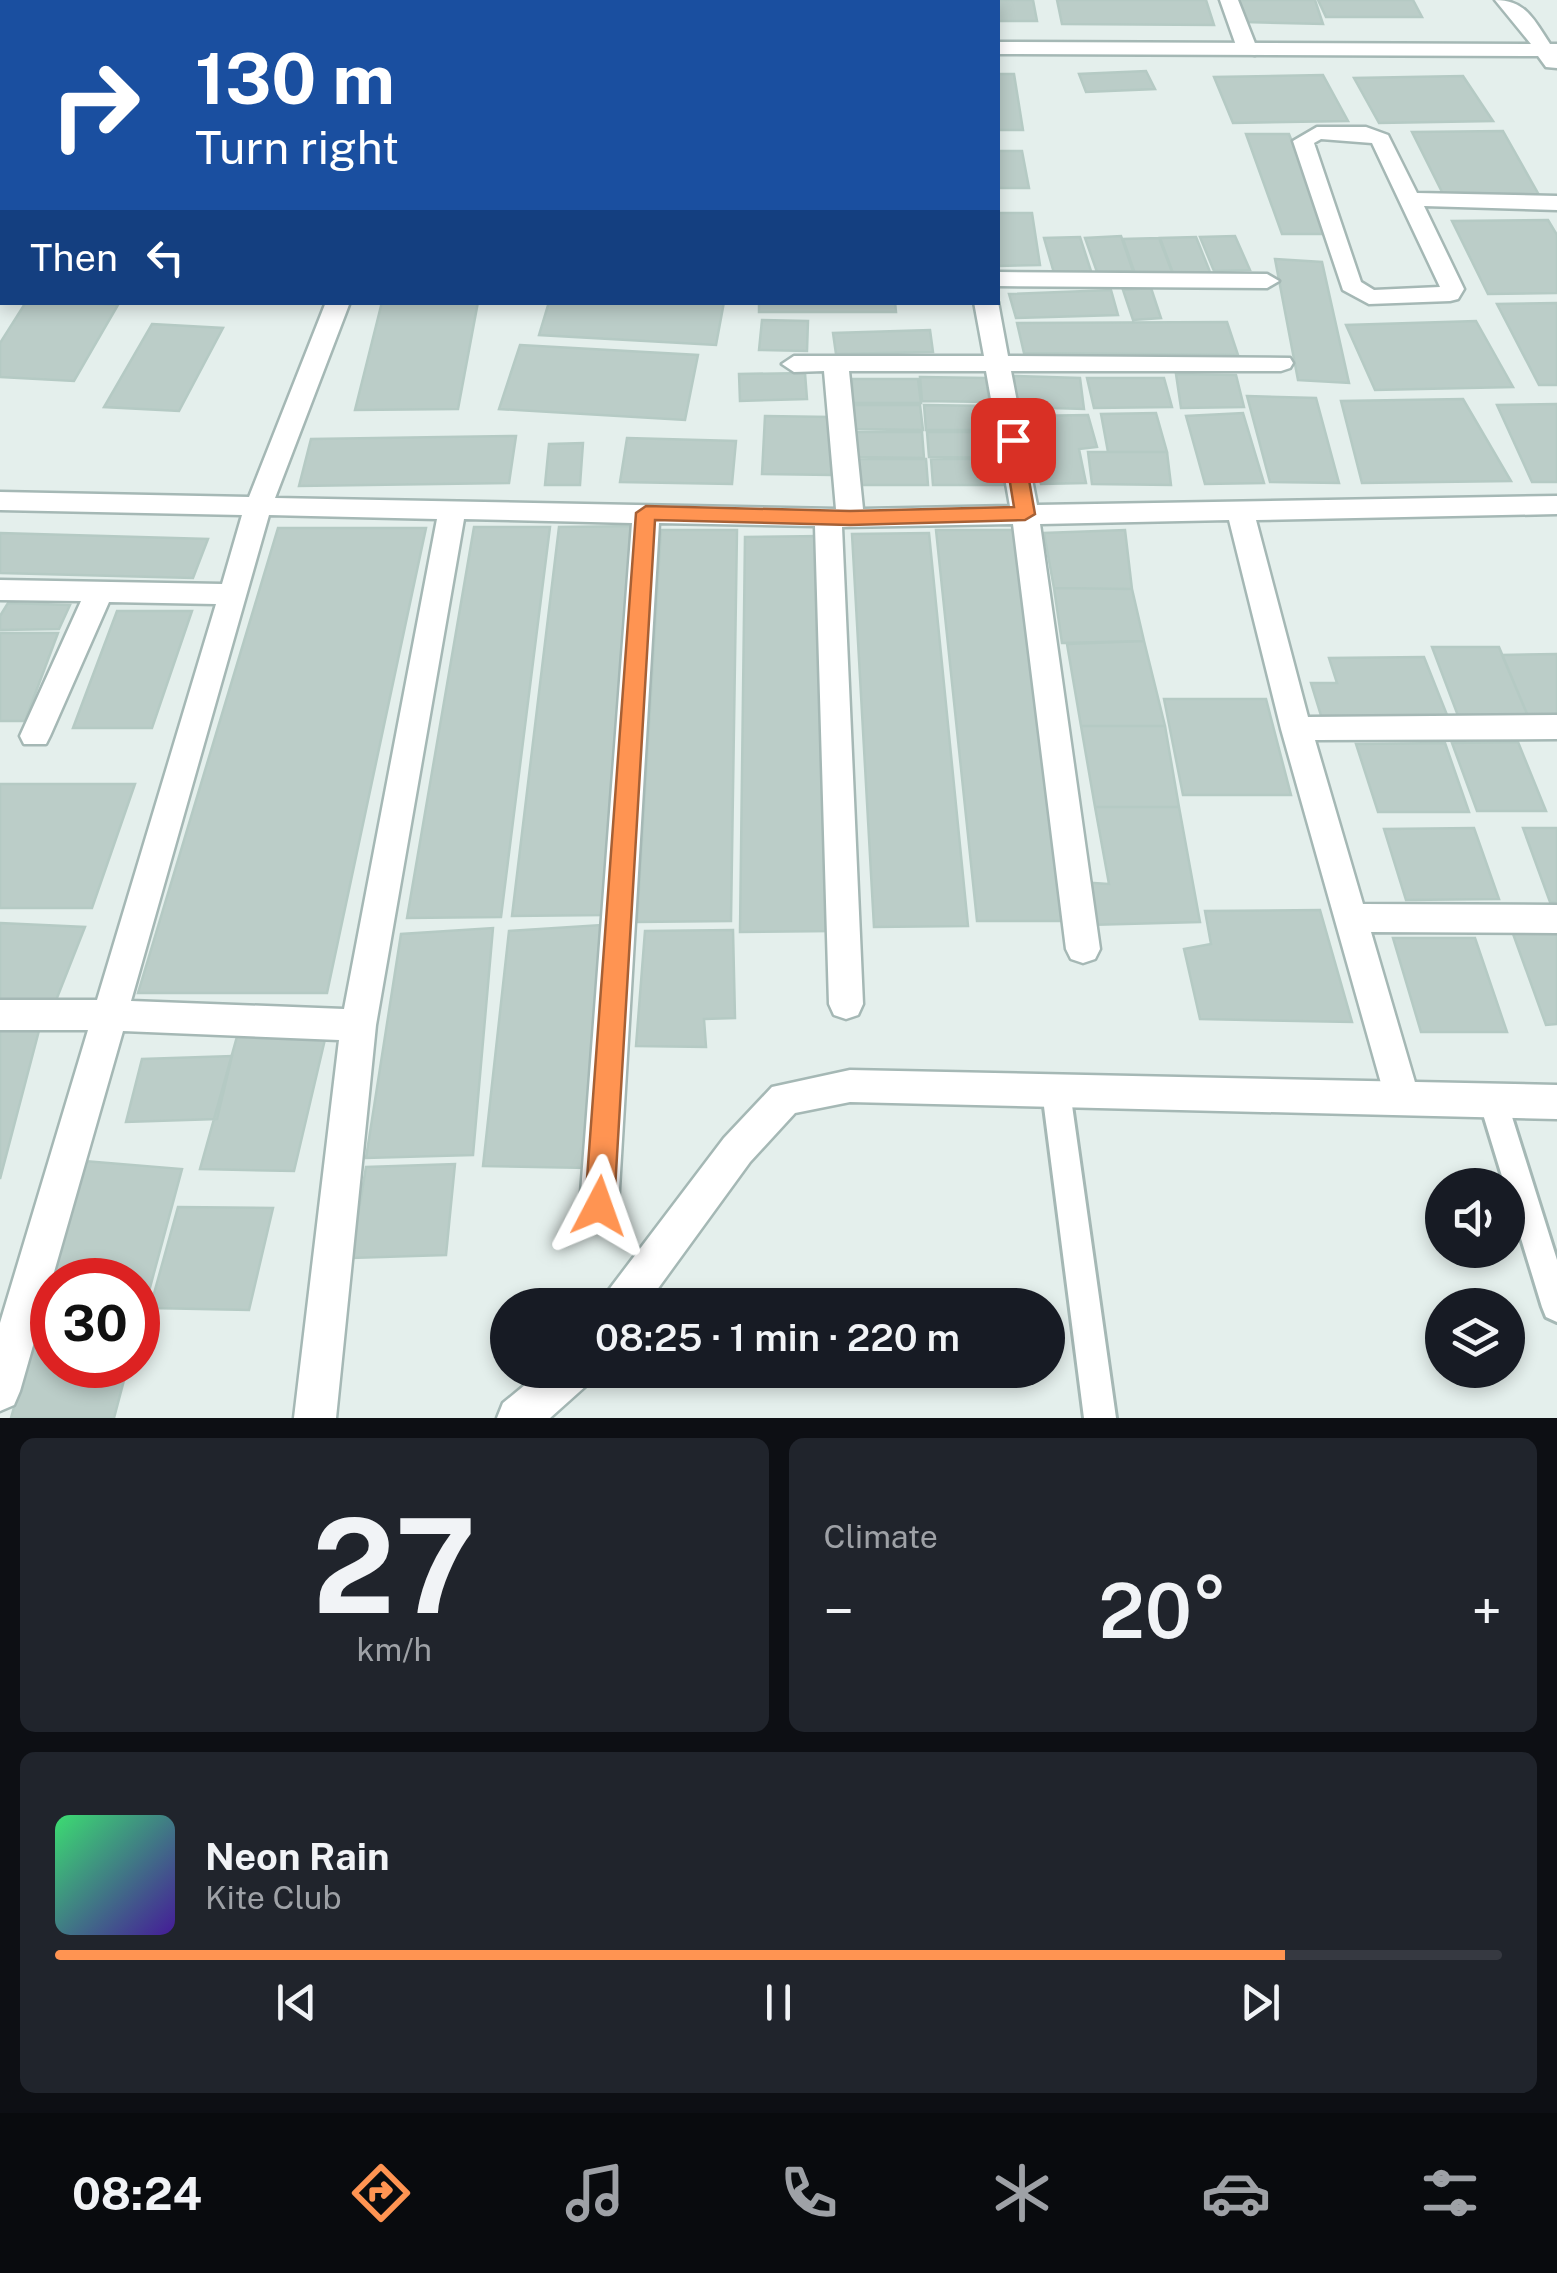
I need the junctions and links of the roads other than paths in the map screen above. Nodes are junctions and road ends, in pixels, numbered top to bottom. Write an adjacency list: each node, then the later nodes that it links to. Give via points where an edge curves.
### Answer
1 (1229, 0): 5 (street)
2 (1504, 0): 4 (street)
3 (1000, 48): 5 (street)
4 (1551, 50): 5 (street); 6 (street)
5 (1248, 51)
6 (1557, 70)
7 (1409, 199): 7 (street, via 1450,294 1358,292 1303,141 1317,133 1381,139); 8 (street)
8 (1557, 202)
9 (1000, 279): 10 (street)
10 (1267, 281)
11 (337, 305): 19 (street)
12 (987, 305): 16 (street)
13 (1282, 363): 16 (street)
14 (794, 364): 15 (street)
15 (836, 365): 16 (street); 24 (street)
16 (1001, 366): 22 (street)
17 (0, 501): 19 (street)
18 (1557, 505): 23 (street)
19 (258, 507): 20 (street); 27 (street)
20 (453, 507): 21 (street); 37 (street)
21 (646, 513): 24 (street); 42 (street)
22 (1025, 514): 23 (street); 24 (street); 33 (street)
23 (1242, 514): 29 (street)
24 (839, 518): 34 (street)
25 (0, 590): 26 (street)
26 (99, 593): 27 (street); 30 (street)
27 (234, 594): 35 (street)
28 (1557, 728): 29 (street)
29 (1296, 729): 31 (street)
30 (35, 736)
31 (1350, 918): 32 (street); 39 (street)
32 (1557, 919)
33 (1083, 949)
34 (846, 1004)
35 (107, 1014): 36 (street); 37 (street); 46 (street)
36 (0, 1015)
37 (358, 1025): 47 (street)
38 (1056, 1091): 39 (street); 43 (street, via 850,1086 785,1099 737,1150); 49 (lane)
39 (1401, 1096): 40 (street)
40 (1494, 1100): 41 (street); 44 (lane)
41 (1557, 1102)
42 (599, 1206)
43 (635, 1288)
44 (1557, 1308)
45 (553, 1388): 48 (street)
46 (0, 1391)
47 (315, 1418)
48 (518, 1418)
49 (1100, 1418)

